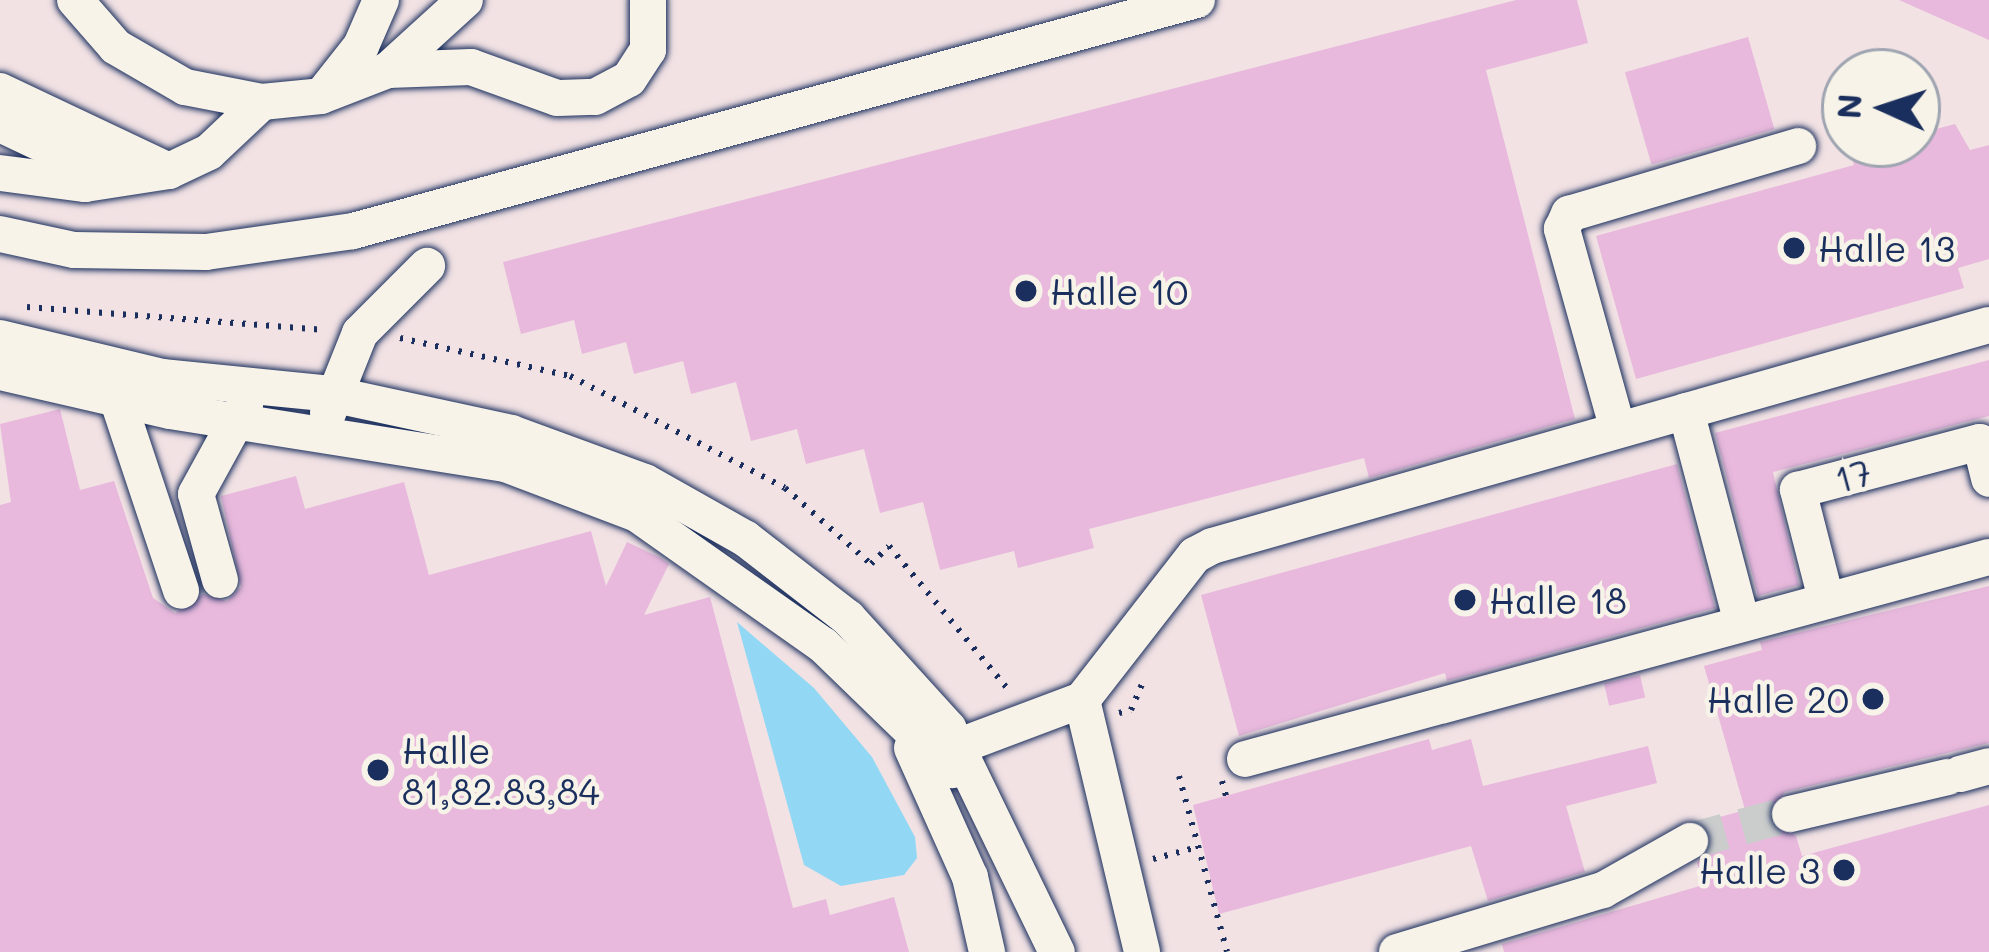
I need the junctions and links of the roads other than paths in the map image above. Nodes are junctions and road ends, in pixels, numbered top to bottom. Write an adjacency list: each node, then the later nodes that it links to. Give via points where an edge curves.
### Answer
1 (381, 0): 8 (street, via 361,46)
2 (465, 0): 6 (street)
3 (648, 0): 6 (street, via 648,50 629,79 595,98 556,98 471,67)
4 (1197, 0): 15 (street, via 353,231 206,252 74,250)
5 (87, 2): 9 (street, via 116,47 184,86)
6 (388, 70): 8 (street)
7 (0, 91): 12 (street)
8 (322, 96): 9 (street)
9 (262, 102): 12 (street, via 209,152)
10 (0, 124): 14 (street)
11 (1798, 146): 25 (street, via 1569,214 1562,229)
12 (169, 171): 14 (street)
13 (0, 173): 14 (street)
14 (121, 182)
15 (0, 234)
16 (427, 266): 24 (street, via 360,333)
17 (1989, 325): 23 (street)
18 (0, 338): 20 (street)
19 (0, 372): 20 (street)
20 (111, 382): 21 (street); 30 (street, via 143,457)
21 (166, 394): 22 (street); 27 (street)
22 (246, 402): 24 (street); 27 (street)
23 (1685, 411): 25 (street); 32 (street)
24 (328, 412): 34 (street, via 505,464 637,514 823,645); 35 (street, via 511,434 644,482 746,538 848,618)
25 (1618, 430): 33 (street, via 1212,545 1195,555)
26 (1989, 479): 31 (street, 17, via 1980,442 1798,490)
27 (196, 494): 29 (street)
28 (1989, 557): 31 (street)
29 (220, 580)
30 (181, 591)
31 (1826, 598): 32 (street)
32 (1742, 623): 36 (street)
33 (1082, 700): 35 (street); 42 (street)
34 (898, 725): 35 (street); 40 (street, via 944,807)
35 (945, 751): 41 (street, via 982,804)
36 (1245, 759)
37 (1966, 772): 38 (street)
38 (1790, 814)
39 (1690, 841): 43 (street, via 1603,890)
40 (987, 952)
41 (1057, 952)
42 (1142, 952)
43 (1397, 952)

